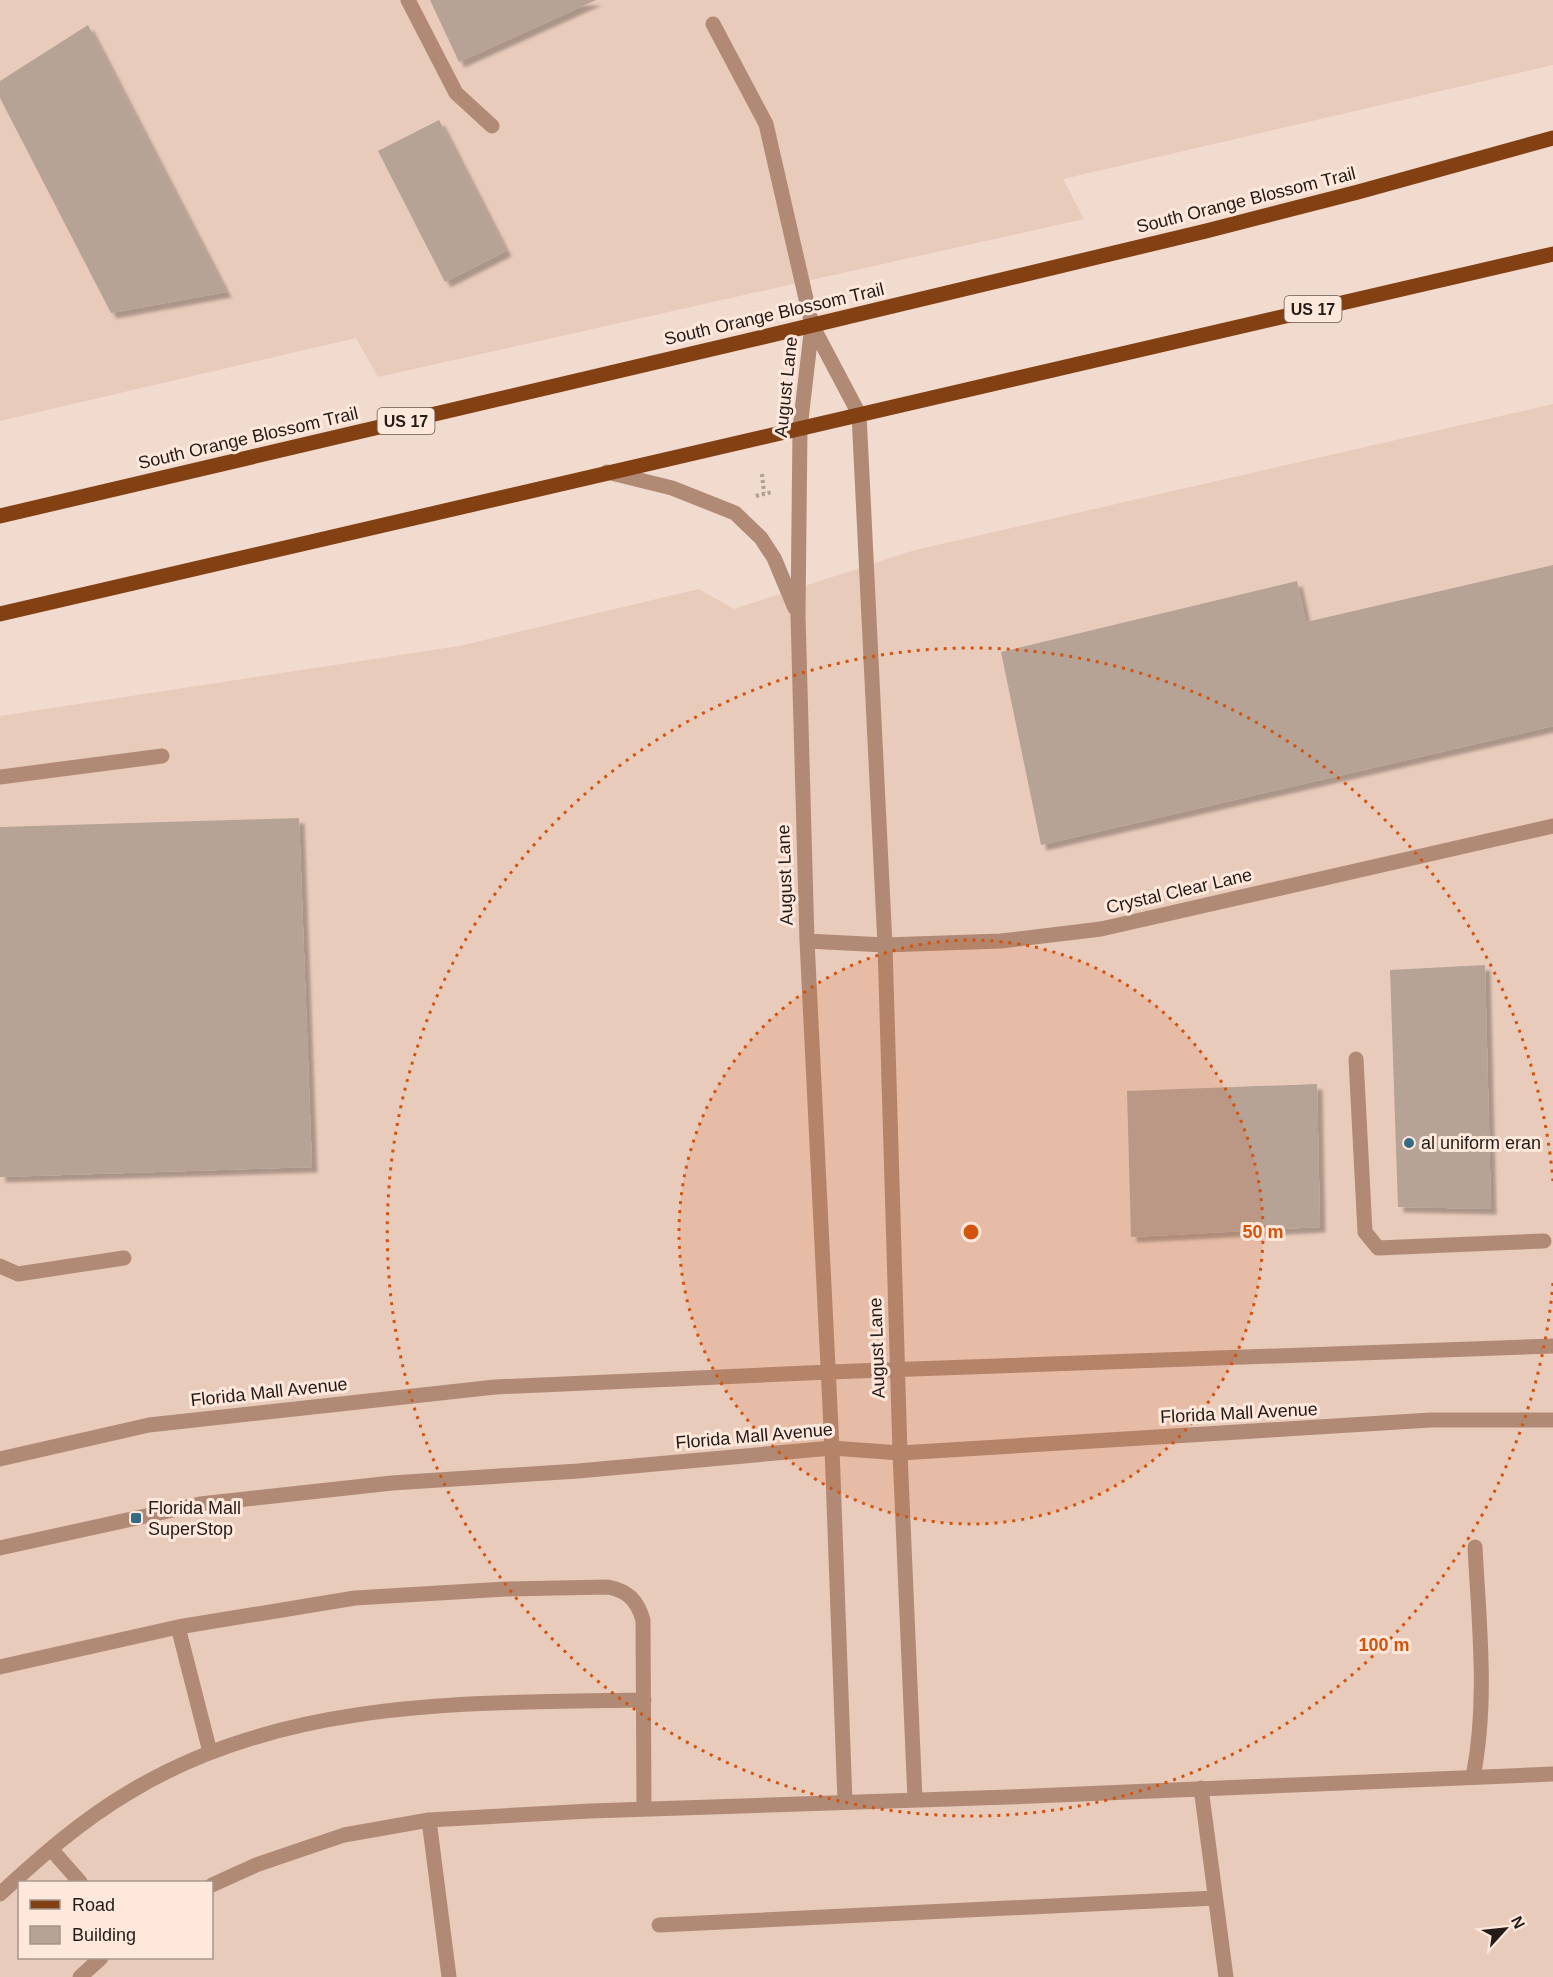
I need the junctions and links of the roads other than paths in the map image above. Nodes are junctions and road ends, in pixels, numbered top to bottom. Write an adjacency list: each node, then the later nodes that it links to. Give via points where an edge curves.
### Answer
1 (408, 0): 3 (street, via 456,93)
2 (713, 24): 6 (street, via 766,124)
3 (492, 126)
4 (1553, 138): 6 (main road, South Orange Blossom Trail, via 1324,201)
5 (1553, 254): 7 (main road, US 17)
6 (812, 326): 7 (street, August Lane); 8 (street, August Lane); 10 (main road, South Orange Blossom Trail / US 17)
7 (859, 414): 8 (main road, US 17); 17 (street, August Lane)
8 (800, 428): 9 (main road, US 17); 12 (street, August Lane)
9 (607, 472): 11 (main road, US 17); 12 (street, via 672,488 735,513 761,538 774,558)
10 (0, 516)
11 (0, 614)
12 (798, 616): 16 (street, August Lane)
13 (162, 756): 14 (street)
14 (0, 777)
15 (1553, 826): 17 (street, Crystal Clear Lane, via 1101,929 1001,941)
16 (807, 941): 17 (street, Crystal Clear Lane); 24 (street, August Lane)
17 (885, 945): 23 (street, August Lane)
18 (1356, 1059): 19 (street, via 1365,1232 1378,1248)
19 (1544, 1241)
20 (124, 1258): 21 (street, via 18,1274)
21 (0, 1266)
22 (1553, 1346): 23 (street, Florida Mall Avenue)
23 (897, 1371): 24 (street, Florida Mall Avenue); 27 (street, August Lane)
24 (829, 1372): 26 (street, August Lane); 28 (street, Florida Mall Avenue, via 484,1388 149,1425)
25 (1553, 1420): 27 (street, Florida Mall Avenue, via 1431,1420)
26 (832, 1448): 27 (street, Florida Mall Avenue); 30 (street, Florida Mall Avenue, via 392,1483 200,1504); 39 (street, August Lane)
27 (900, 1453): 38 (street, August Lane)
28 (0, 1460)
29 (1475, 1547): 36 (street, via 1482,1690)
30 (0, 1548)
31 (178, 1627): 32 (street); 33 (street, via 355,1598 608,1587 632,1597 639,1607 643,1620); 34 (street)
32 (0, 1667)
33 (644, 1700): 34 (street, via 441,1705 347,1715 284,1728); 40 (street)
34 (210, 1752): 42 (street, via 129,1792)
35 (1553, 1774): 36 (street)
36 (1473, 1777): 37 (street)
37 (1201, 1788): 38 (street); 46 (street)
38 (915, 1799): 39 (street)
39 (845, 1802): 40 (street)
40 (644, 1809): 41 (street)
41 (429, 1820): 44 (street, via 323,1842); 50 (street)
42 (51, 1849): 43 (street); 45 (street)
43 (79, 1881)
44 (213, 1885)
45 (0, 1894)
46 (1215, 1898): 47 (street); 51 (street)
47 (659, 1925)
48 (100, 1959): 49 (street)
49 (80, 1977)
50 (449, 1977)
51 (1226, 1977)

